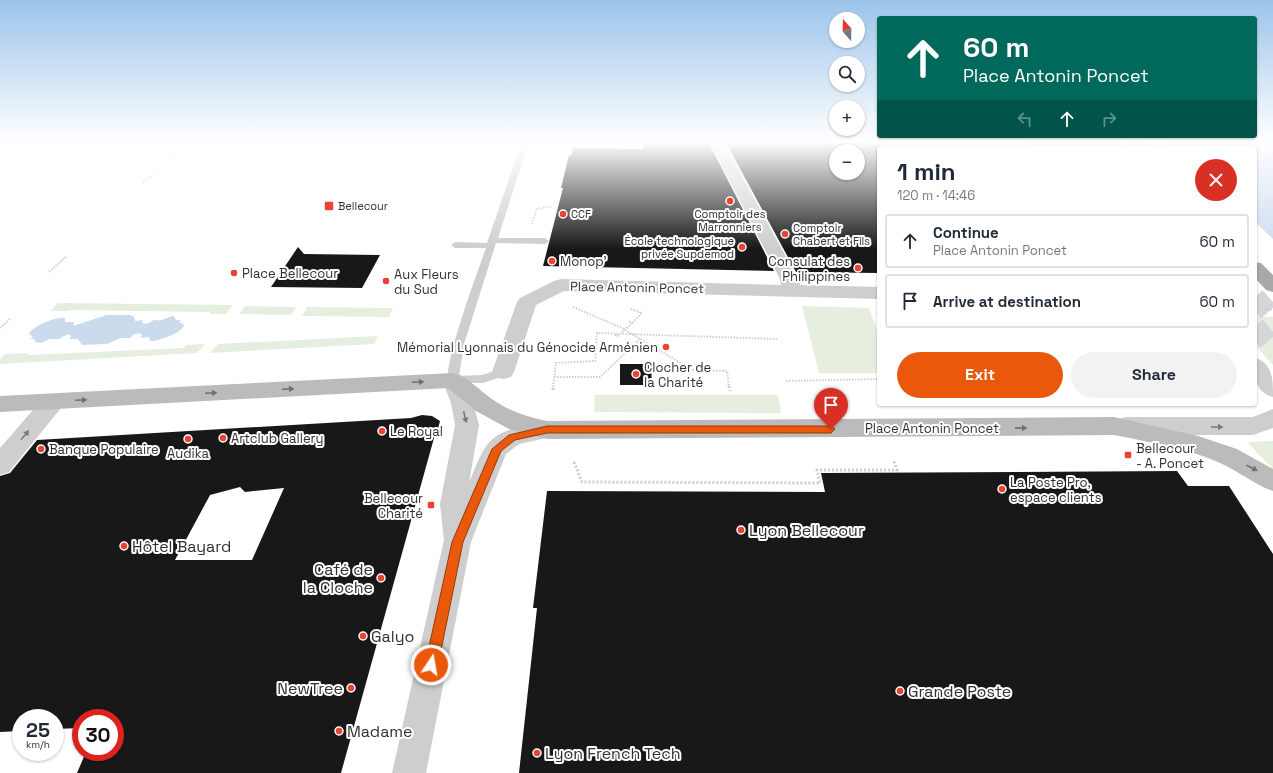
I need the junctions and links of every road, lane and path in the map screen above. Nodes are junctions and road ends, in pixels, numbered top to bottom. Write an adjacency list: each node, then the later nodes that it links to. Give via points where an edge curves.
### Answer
1 (150, 177): 4 (path)
2 (513, 177): 8 (lane)
3 (735, 177): 14 (street, via 790,279)
4 (143, 183)
5 (551, 208): 6 (path, via 537,208)
6 (532, 224)
7 (545, 241): 8 (lane)
8 (492, 243): 9 (lane); 32 (lane, via 459,344)
9 (455, 245)
10 (67, 256): 12 (path)
11 (1257, 269): 13 (main road)
12 (49, 272)
13 (1273, 286)
14 (792, 291): 15 (street, Place Antonin Poncet); 29 (street, Place Antonin Poncet, via 561,285 527,302)
15 (877, 293)
16 (568, 305): 24 (path)
17 (1257, 309): 18 (path)
18 (1273, 310)
19 (639, 312): 22 (path, via 642,313)
20 (10, 319): 23 (path)
21 (629, 321): 22 (path)
22 (632, 323): 24 (path)
23 (0, 328)
24 (625, 330): 25 (path, via 618,336); 26 (path)
25 (614, 335)
26 (640, 339): 30 (path, via 600,377); 36 (path, via 692,370 727,371)
27 (778, 339): 30 (path, via 597,333 595,361 556,363)
28 (1257, 368): 34 (street)
29 (503, 372): 32 (lane, Place Antonin Poncet, via 483,379)
30 (554, 377): 35 (path)
31 (877, 379): 33 (path)
32 (453, 380): 37 (main road, one-way to 32); 41 (main road, Place Antonin Poncet, via 484,405 517,423); 46 (street, one-way to 46, via 462,402 467,425 453,504)
33 (786, 381)
34 (1273, 389)
35 (553, 390)
36 (730, 390)
37 (53, 402): 38 (main road); 44 (street, one-way to 37)
38 (0, 404)
39 (1273, 417): 40 (street, one-way to 39, via 1253,426 1269,421)
40 (1114, 426): 41 (main road, Place Antonin Poncet, one-way to 40); 45 (main road, Place Antonin Poncet, one-way to 45, via 1190,442 1228,456)
41 (547, 430): 46 (street, via 512,437 496,449)
42 (894, 461): 43 (path, via 896,470 817,470 820,483 582,482)
43 (574, 462)
44 (0, 465)
45 (1273, 481)
46 (457, 542): 47 (street)
47 (409, 773)

